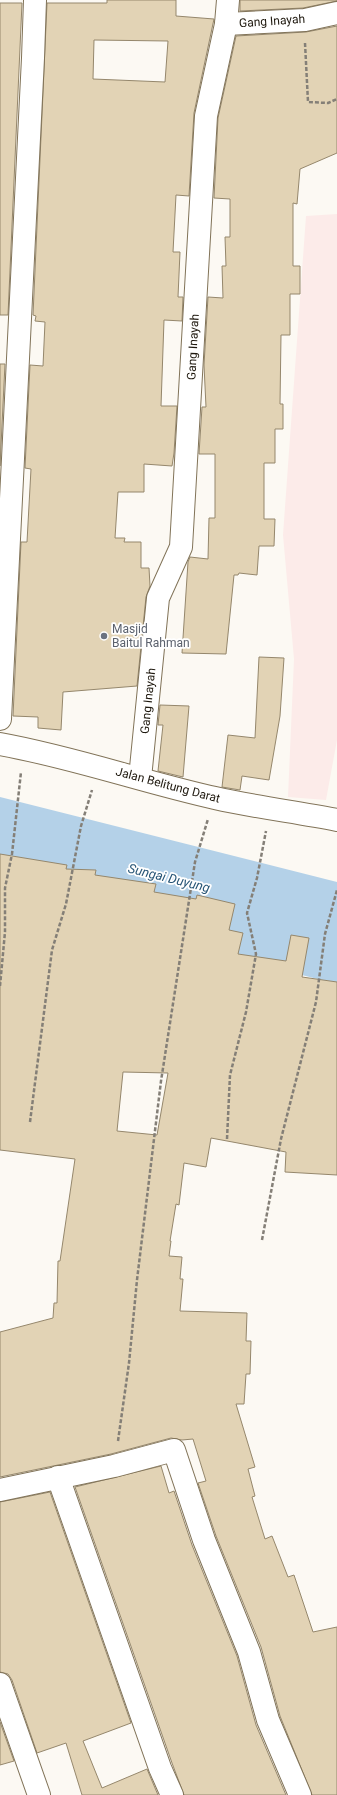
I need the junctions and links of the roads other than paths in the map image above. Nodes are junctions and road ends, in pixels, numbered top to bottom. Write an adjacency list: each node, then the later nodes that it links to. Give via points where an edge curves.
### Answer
1 (34, 0): 5 (street)
2 (228, 0): 4 (street)
3 (337, 13): 4 (street, Gang Inayah, via 305,20)
4 (226, 24): 7 (street, Gang Inayah, via 206,116 181,547 158,598)
5 (0, 719)
6 (0, 744): 7 (street, Jalan Belitung Darat, via 100,766)
7 (140, 778): 8 (street, Jalan Belitung Darat, via 214,798)
8 (337, 820)
9 (58, 1477): 10 (street); 13 (street, via 160,1768); 14 (street, via 174,1450 204,1540 250,1652 268,1720)
10 (0, 1490)
11 (0, 1684): 12 (street)
12 (39, 1795)
13 (172, 1795)
14 (300, 1795)

